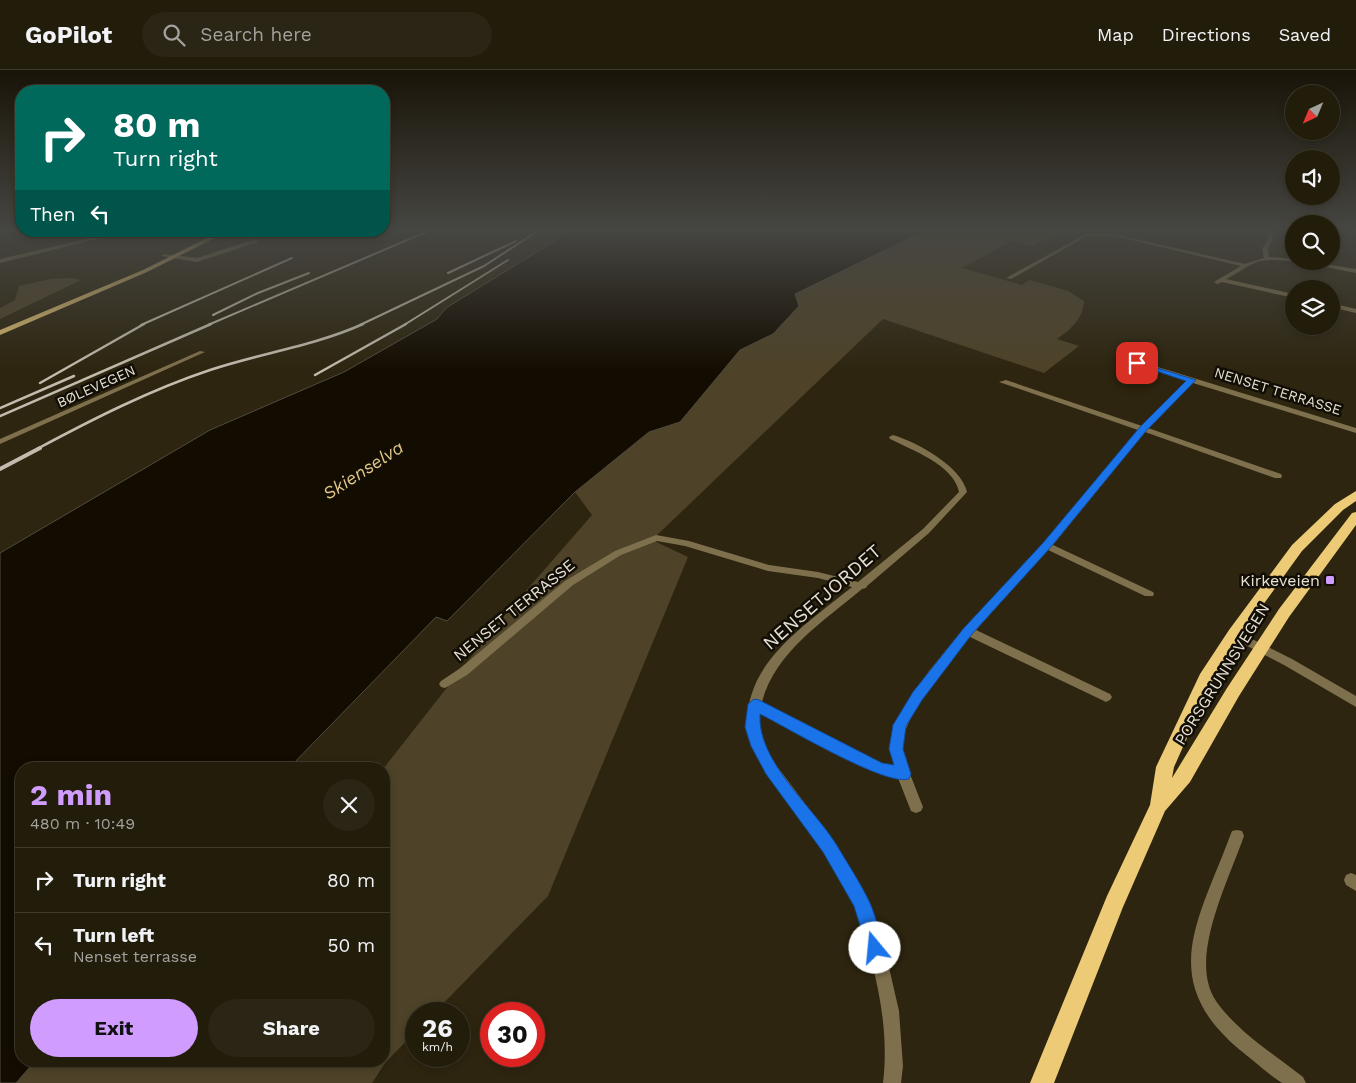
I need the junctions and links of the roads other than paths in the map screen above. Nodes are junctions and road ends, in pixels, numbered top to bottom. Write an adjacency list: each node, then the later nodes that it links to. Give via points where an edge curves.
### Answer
1 (121, 276): 7 (main road)
2 (130, 276): 7 (main road)
3 (1012, 276): 5 (street)
4 (1227, 276): 6 (street, via 1220,281)
5 (1009, 278)
6 (1285, 294)
7 (58, 306): 10 (main road)
8 (1340, 307): 9 (street)
9 (1356, 311)
10 (0, 333)
11 (202, 352): 18 (street, BØLEVEGEN)
12 (1119, 357): 13 (street, NENSET TERRASSE)
13 (1192, 380): 15 (street, NENSET TERRASSE); 16 (street, NENSET TERRASSE)
14 (1003, 382): 15 (street)
15 (1143, 429): 19 (street); 22 (street, NENSET TERRASSE)
16 (1356, 431)
17 (893, 437): 23 (street, NENSETJORDET, via 957,474 964,492 926,531)
18 (0, 442)
19 (1278, 476)
20 (1356, 494): 26 (highway, PORSGRUNNSVEGEN, via 1297,548)
21 (1356, 516): 27 (highway, PORSGRUNNSVEGEN, via 1324,556)
22 (1047, 546): 24 (street); 25 (street, NENSET TERRASSE)
23 (862, 586): 28 (street, NENSET TERRASSE, via 818,575 768,568 686,543 656,538 618,553 569,583); 31 (street, NENSETJORDET, via 774,661)
24 (1149, 594)
25 (968, 631): 29 (street); 32 (street, NENSET TERRASSE, via 900,725 896,749)
26 (1234, 634): 27 (street); 33 (highway, PORSGRUNNSVEGEN, via 1206,678 1165,767)
27 (1261, 648): 30 (street); 33 (highway, PORSGRUNNSVEGEN, via 1184,777)
28 (445, 684)
29 (1106, 697)
30 (1356, 702)
31 (754, 704): 32 (street, via 879,768); 36 (street, NENSETJORDET, via 752,727 758,746 828,847 861,902 891,1011)
32 (904, 774): 34 (street, NENSET TERRASSE)
33 (1159, 805): 37 (highway, PORSGRUNNSVEGEN, via 1114,903)
34 (916, 807)
35 (1236, 836): 38 (street, via 1200,935 1197,973 1209,1004 1228,1028)
36 (892, 1083)
37 (1042, 1083)
38 (1297, 1083)

